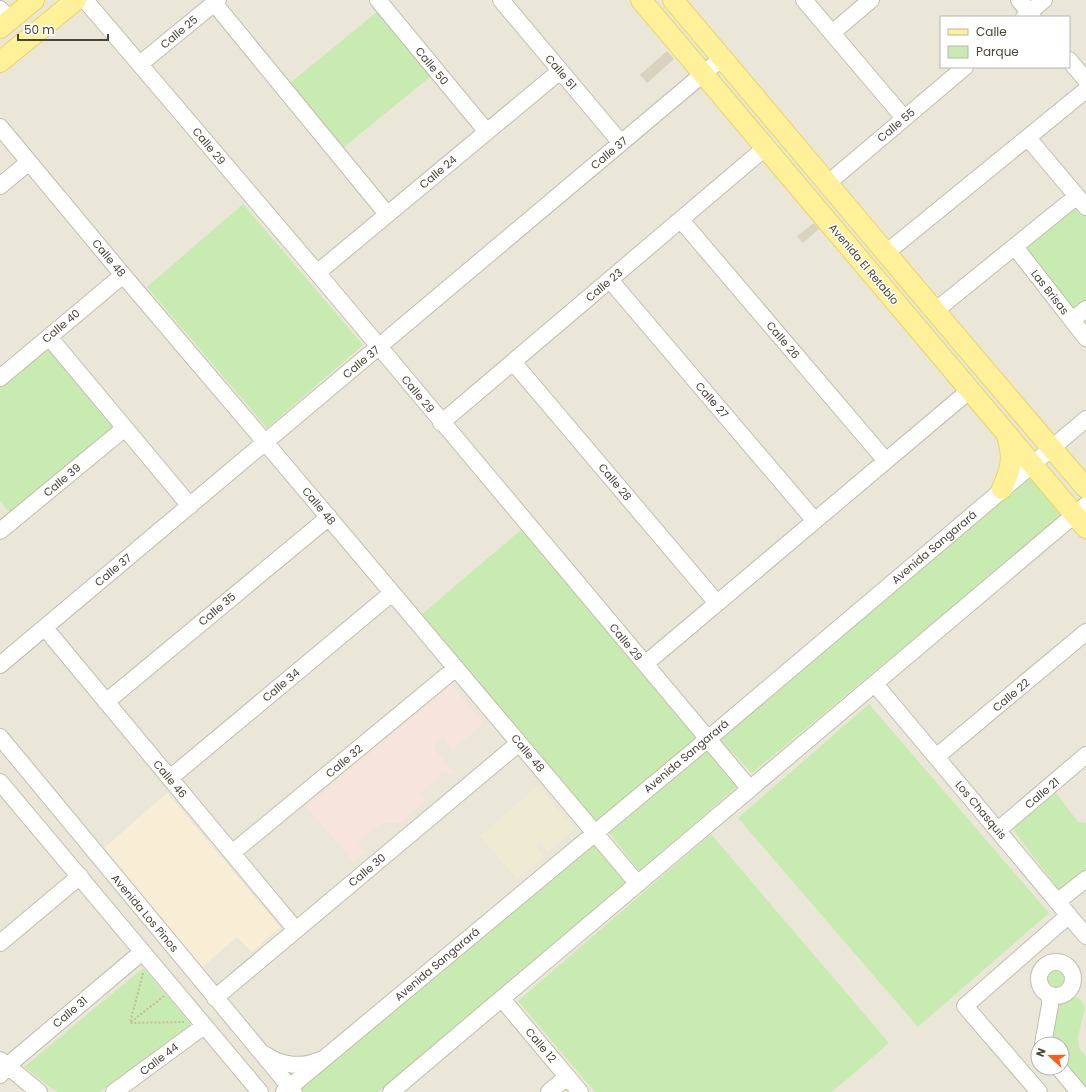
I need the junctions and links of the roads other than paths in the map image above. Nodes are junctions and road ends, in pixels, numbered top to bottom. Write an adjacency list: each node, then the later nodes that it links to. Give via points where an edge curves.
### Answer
1 (34, 0): 14 (main road)
2 (76, 0): 16 (main road)
3 (85, 0): 20 (street, Calle 29)
4 (378, 0): 28 (street, Calle 50)
5 (501, 0): 22 (street, Calle 51)
6 (641, 0): 23 (main road, Avenida El Retablo)
7 (673, 0): 17 (main road)
8 (804, 0): 15 (street)
9 (871, 0): 15 (street)
10 (1019, 0): 13 (street)
11 (1044, 0): 13 (street)
12 (216, 2): 20 (street, Calle 25); 36 (street)
13 (1029, 15)
14 (3, 19): 16 (main road)
15 (832, 33): 26 (street)
16 (26, 40): 19 (main road)
17 (722, 58): 23 (street, Calle 37); 33 (main road)
18 (1070, 61): 24 (street)
19 (0, 62)
20 (140, 64): 40 (street, Calle 29)
21 (964, 68): 26 (street, Calle 55)
22 (560, 71): 28 (street, Calle 24); 30 (street, Calle 51)
23 (703, 74): 30 (street, Calle 37); 31 (main road, Avenida El Retablo)
24 (1086, 80)
25 (1086, 90): 29 (street)
26 (904, 118): 33 (street, Calle 55)
27 (0, 127): 32 (street, Calle 48)
28 (487, 132): 36 (street, Calle 24)
29 (1028, 138): 35 (street); 39 (street)
30 (621, 143): 48 (street, Calle 37)
31 (766, 147): 37 (street, Calle 23); 51 (main road, Avenida El Retablo)
32 (29, 162): 34 (street); 41 (street, Calle 48)
33 (828, 183): 39 (main road)
34 (0, 186)
35 (1081, 202): 38 (street)
36 (387, 214): 40 (street, Calle 24)
37 (681, 220): 42 (street, Calle 23); 58 (street, Calle 26)
38 (1015, 247): 44 (street); 45 (street, Las Brisas)
39 (886, 253): 44 (main road)
40 (317, 273): 48 (street, Calle 29)
41 (123, 275): 46 (street, Calle 40); 56 (street, Calle 48)
42 (610, 280): 49 (street, Calle 23); 65 (street, Calle 27)
43 (1086, 309): 45 (street)
44 (935, 311): 57 (main road)
45 (1072, 320): 47 (street, Las Brisas)
46 (49, 337): 50 (street, Calle 40); 54 (street)
47 (1086, 338)
48 (378, 347): 53 (street, Calle 29); 56 (street, Calle 37)
49 (513, 362): 53 (street, Calle 23); 68 (street, Calle 28)
50 (0, 378)
51 (970, 390): 55 (main road, Avenida El Retablo); 58 (street)
52 (1086, 419): 57 (street, Avenida Sangarará)
53 (441, 423): 71 (street, Calle 29)
54 (125, 428): 62 (street); 66 (street, Calle 39)
55 (1006, 434): 59 (main road, Avenida El Retablo); 61 (main road, via 1012,458)
56 (265, 442): 62 (street, Calle 37); 64 (street, Calle 48)
57 (1051, 448): 59 (street, Avenida Sangarará); 60 (main road)
58 (886, 461): 65 (street)
59 (1032, 465): 61 (street, Avenida Sangarará); 63 (main road, Avenida El Retablo)
60 (1086, 488)
61 (1002, 489): 77 (street, Avenida Sangarará)
62 (190, 506): 69 (street, Calle 37)
63 (1082, 516): 74 (street)
64 (329, 517): 67 (street, Calle 48); 75 (street, Calle 35)
65 (815, 521): 68 (street)
66 (0, 532)
67 (392, 593): 73 (street, Calle 48); 81 (street, Calle 34)
68 (717, 603): 71 (street)
69 (45, 628): 72 (street, Calle 37); 75 (street, Calle 46)
70 (1086, 632): 80 (street, Calle 22)
71 (645, 664): 77 (street, Calle 29)
72 (0, 665)
73 (456, 668): 78 (street, Calle 48); 86 (street, Calle 32)
74 (875, 684): 80 (street, Los Chasquis); 83 (street)
75 (106, 702): 81 (street, Calle 46)
76 (0, 737): 90 (street, Avenida Los Pinos)
77 (708, 739): 83 (street, Calle 29); 85 (street, Avenida Sangarará)
78 (519, 743): 85 (street, Calle 48); 94 (street, Calle 30)
79 (1086, 756): 84 (street, Calle 21)
80 (936, 757): 84 (street, Los Chasquis)
81 (170, 778): 86 (street, Calle 46)
82 (0, 782): 87 (street)
83 (750, 789): 89 (street)
84 (998, 830): 91 (street, Los Chasquis)
85 (594, 833): 89 (street, Calle 48); 106 (street, Avenida Sangarará)
86 (232, 853): 94 (street, Calle 46)
87 (80, 876): 93 (street); 96 (street)
88 (1086, 879): 91 (street)
89 (638, 884): 102 (street)
90 (134, 900): 93 (street); 101 (street, Avenida Los Pinos)
91 (1058, 902): 92 (street, Los Chasquis)
92 (1068, 915): 95 (street, Los Chasquis); 119 (street, via 965,1006)
93 (113, 916): 97 (street)
94 (296, 930): 101 (street, Calle 30)
95 (1086, 936)
96 (0, 943)
97 (142, 952): 103 (street); 108 (street, Calle 31)
98 (1071, 970): 99 (street); 100 (street, via 1073,979 1070,989 1061,995); 100 (street, via 1056,961 1042,968 1039,973 1039,984)
99 (1086, 987)
100 (1050, 995): 104 (street)
101 (215, 998): 105 (street, Avenida Los Pinos)
102 (502, 999): 110 (street, Calle 12); 116 (street)
103 (204, 1026): 107 (street); 113 (street, Calle 44)
104 (1044, 1036)
105 (258, 1048): 106 (street, via 273,1060 289,1065 314,1063); 111 (street, Avenida Los Pinos)
106 (330, 1054): 111 (street, Avenida Sangarará)
107 (238, 1066): 114 (street); 115 (street)
108 (2, 1067): 112 (street)
109 (1066, 1076): 120 (street)
110 (567, 1077): 117 (street); 118 (street, Calle 12)
111 (290, 1090)
112 (40, 1092)
113 (114, 1092)
114 (248, 1092)
115 (260, 1092)
116 (391, 1092)
117 (549, 1092)
118 (580, 1092)
119 (1039, 1092)
120 (1079, 1092)

